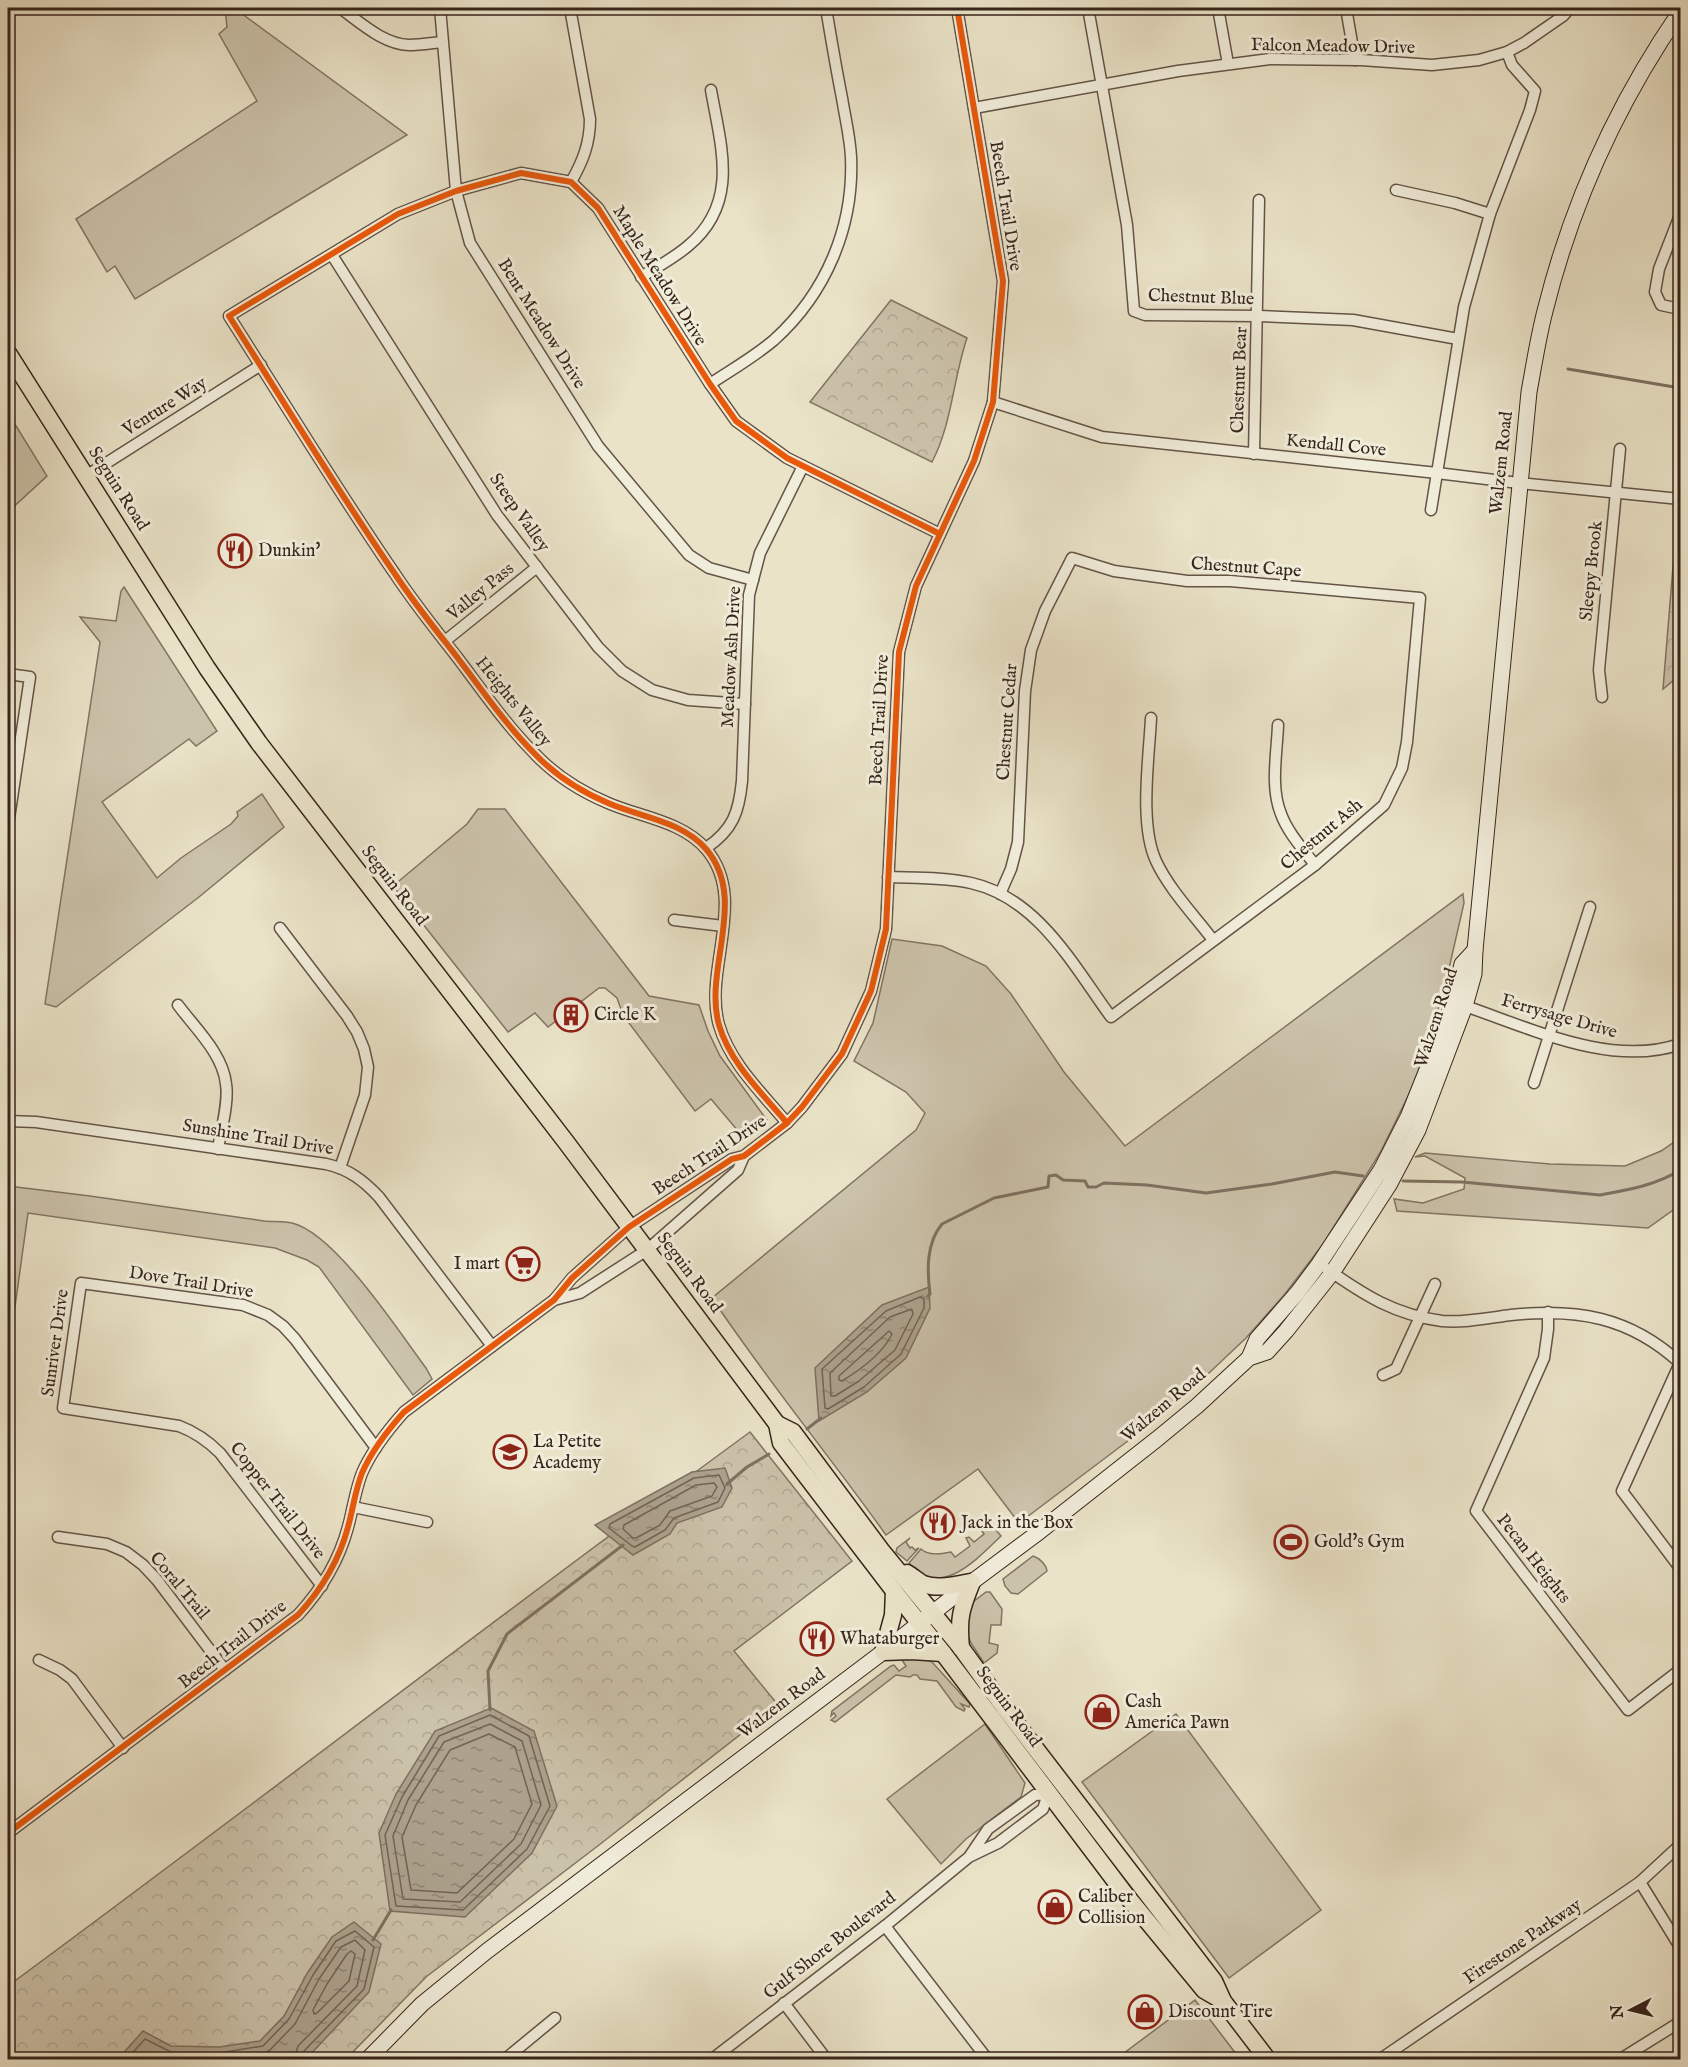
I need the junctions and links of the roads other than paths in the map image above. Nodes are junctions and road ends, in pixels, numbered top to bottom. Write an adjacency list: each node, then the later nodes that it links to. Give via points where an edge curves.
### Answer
1 (340, 8): 11 (street, via 392,42)
2 (440, 8): 11 (street, Bent Meadow Drive)
3 (570, 8): 18 (street, via 590,127 587,150)
4 (826, 8): 31 (street, via 851,154 849,201 838,246 818,289 789,326)
5 (957, 8): 17 (street, Beech Trail Drive)
6 (1088, 8): 15 (street)
7 (1218, 8): 14 (street)
8 (1346, 8): 13 (street)
9 (1570, 8): 12 (street, Falcon Meadow Drive, via 1549,27)
10 (1680, 12): 38 (street, Walzem Road, via 1618,114 1586,182 1567,235 1544,313 1528,392)
11 (442, 42): 20 (street, Bent Meadow Drive)
12 (1507, 52): 13 (street, Falcon Meadow Drive, via 1479,60 1432,65); 22 (street, via 1512,65 1535,91)
13 (1355, 60): 14 (street, Falcon Meadow Drive, via 1270,59)
14 (1228, 64): 15 (street, Falcon Meadow Drive)
15 (1102, 85): 17 (street, Falcon Meadow Drive); 27 (street, Chestnut Blue, via 1127,225 1134,311 1145,315)
16 (711, 90): 25 (street, via 724,166 718,206 687,247)
17 (974, 108): 32 (street, Beech Trail Drive, via 1003,281)
18 (571, 182): 20 (street, via 521,173); 25 (street, Maple Meadow Drive, via 598,208)
19 (1396, 190): 22 (street)
20 (456, 191): 24 (street, via 398,214); 45 (street, Bent Meadow Drive, via 470,243 598,446 689,555 709,568)
21 (1259, 200): 27 (street, Chestnut Bear)
22 (1490, 214): 28 (street)
23 (1680, 215): 26 (street, via 1659,269 1655,292 1661,305)
24 (332, 255): 30 (street, Heights Valley, via 230,316); 44 (street, Steep Valley, via 497,515)
25 (641, 277): 31 (street, Maple Meadow Drive)
26 (1680, 309)
27 (1258, 316): 28 (street, Chestnut Blue, via 1353,320); 34 (street, Chestnut Bear)
28 (1458, 339): 36 (street)
29 (8, 352): 37 (main road, Seguin Road)
30 (261, 365): 37 (street, Venture Way); 47 (street, Heights Valley, via 394,574)
31 (710, 384): 35 (street, Maple Meadow Drive, via 736,421)
32 (993, 402): 34 (street, Kendall Cove, via 1102,438); 42 (street, Beech Trail Drive, via 974,461)
33 (1620, 449): 39 (street, Sleepy Brook)
34 (1254, 454): 36 (street, Kendall Cove)
35 (804, 466): 42 (street, Maple Meadow Drive); 45 (street, Meadow Ash Drive, via 760,553)
36 (1437, 473): 38 (street, Kendall Cove); 41 (street)
37 (86, 476): 75 (main road, Seguin Road, via 259,743)
38 (1519, 483): 39 (street, Kendall Cove); 64 (street, Walzem Road)
39 (1617, 494): 40 (street, Kendall Cove); 49 (street, Sleepy Brook, via 1599,669)
40 (1680, 499)
41 (1431, 510)
42 (940, 534): 57 (street, Beech Trail Drive, via 916,586 899,652)
43 (1072, 558): 46 (street, Chestnut Cape, via 1114,571 1187,581 1230,581); 58 (street, Chestnut Cedar, via 1045,611 1031,650 1025,691 1018,842)
44 (537, 567): 47 (street, Valley Pass); 50 (street, Steep Valley, via 598,647 632,678 652,690 679,698)
45 (753, 580): 50 (street, Meadow Ash Drive, via 747,625)
46 (1420, 598): 56 (street, Chestnut Ash, via 1402,768 1384,805)
47 (445, 641): 55 (street, Heights Valley, via 514,732 549,767 608,803 679,829)
48 (8, 674): 53 (street, via 30,677)
49 (1602, 697)
50 (745, 704): 55 (street, Meadow Ash Drive, via 738,811 728,829)
51 (1151, 718): 63 (street, via 1146,818 1149,840 1162,872)
52 (1278, 725): 56 (street, via 1276,799 1291,833)
53 (9, 802): 54 (street)
54 (8, 825)
55 (706, 848): 61 (street, Heights Valley, via 722,884)
56 (1315, 865): 63 (street, Chestnut Ash)
57 (888, 877): 58 (street, via 957,880); 71 (street, Beech Trail Drive, via 886,929 871,991 842,1054)
58 (1000, 894): 63 (street, Chestnut Ash, via 1047,929 1111,1017)
59 (1590, 907): 67 (street)
60 (674, 920): 61 (street)
61 (723, 926): 71 (street, Heights Valley, via 714,988 719,1026 731,1054)
62 (280, 928): 74 (street, via 347,1016 364,1049 368,1067 365,1095)
63 (1213, 940)
64 (1475, 950): 66 (street, Walzem Road, via 1474,974); 77 (street, Walzem Road, via 1462,964 1453,1004 1408,1117 1381,1170)
65 (178, 1005): 72 (street, via 223,1068 226,1090)
66 (1465, 1006): 67 (street, Ferrysage Drive); 78 (street, Walzem Road, via 1418,1130 1389,1185)
67 (1549, 1035): 68 (street, Ferrysage Drive, via 1600,1050 1625,1052); 69 (street)
68 (1680, 1044)
69 (1534, 1083)
70 (8, 1121): 72 (street, Sunshine Trail Drive)
71 (787, 1123): 73 (street, Beech Trail Drive)
72 (218, 1149): 74 (street, Sunshine Trail Drive)
73 (744, 1156): 75 (street, Beech Trail Drive, via 732,1159); 76 (street, Beech Trail Drive, via 738,1170)
74 (340, 1168): 84 (street, Sunshine Trail Drive, via 366,1183 379,1197)
75 (629, 1227): 76 (main road, Seguin Road); 81 (street, Beech Trail Drive, via 572,1278)
76 (647, 1250): 81 (street, Beech Trail Drive, via 580,1293); 89 (main road, Seguin Road)
77 (1319, 1264): 78 (street); 85 (street, Walzem Road, via 1257,1339)
78 (1332, 1273): 83 (street, via 1364,1295); 85 (street, Walzem Road, via 1267,1352)
79 (81, 1283): 88 (street, Sunriver Drive); 90 (street, Dove Trail Drive, via 243,1305 268,1315 295,1339)
80 (1435, 1284): 83 (street)
81 (554, 1300): 84 (street, Beech Trail Drive)
82 (1548, 1312): 83 (street, via 1456,1321); 86 (street, via 1612,1321 1648,1338); 105 (street, Pecan Heights, via 1544,1358 1476,1511 1628,1710)
83 (1422, 1317): 87 (street, via 1396,1369)
84 (492, 1347): 90 (street, Beech Trail Drive, via 404,1412)
85 (1249, 1358): 96 (street, Walzem Road, via 1157,1439)
86 (1680, 1363): 95 (street, via 1622,1491)
87 (1383, 1375)
88 (63, 1408): 97 (street, Copper Trail Drive, via 178,1426 208,1441)
89 (777, 1424): 94 (main road, Seguin Road, via 794,1432); 98 (main road, Seguin Road, via 781,1443)
90 (376, 1448): 91 (street, Beech Trail Drive)
91 (353, 1507): 92 (street); 97 (street, Beech Trail Drive, via 342,1548)
92 (427, 1522)
93 (58, 1537): 104 (street, Coral Trail, via 107,1544 143,1564)
94 (896, 1567): 96 (main road, via 929,1586); 99 (main road, Seguin Road)
95 (1680, 1568)
96 (972, 1582): 99 (street, Walzem Road); 100 (main road, via 959,1620)
97 (322, 1587): 104 (street, Beech Trail Drive, via 298,1615)
98 (894, 1591): 99 (main road, Seguin Road); 101 (main road, via 893,1615)
99 (926, 1618): 100 (main road, Seguin Road); 101 (street, Walzem Road); 102 (main road, Seguin Road)
100 (962, 1649): 107 (main road, Seguin Road)
101 (883, 1652): 102 (main road); 120 (street, Walzem Road, via 487,1951 422,2004)
102 (943, 1653): 108 (main road, Seguin Road)
103 (39, 1659): 106 (street, via 72,1679)
104 (225, 1670): 106 (street, Beech Trail Drive)
105 (1680, 1670)
106 (123, 1748): 110 (street, Beech Trail Drive)
107 (1036, 1750): 108 (main road, via 1045,1769); 109 (main road, Seguin Road)
108 (1048, 1794): 109 (main road, via 1057,1794); 112 (street, Gulf Shore Boulevard, via 1043,1809 998,1843); 112 (street, Gulf Shore Boulevard, via 1035,1795 988,1829); 116 (main road, Seguin Road, via 1204,1990)
109 (1086, 1814): 116 (main road, Seguin Road, via 1214,1981)
110 (8, 1833)
111 (1680, 1845): 113 (street, Firestone Parkway)
112 (969, 1857): 114 (street, Gulf Shore Boulevard)
113 (1640, 1882): 115 (street); 126 (street, Firestone Parkway)
114 (885, 1926): 117 (street, Gulf Shore Boulevard); 124 (street)
115 (1680, 1947)
116 (1223, 2001): 125 (main road, Seguin Road)
117 (784, 2003): 122 (street, Gulf Shore Boulevard); 123 (street)
118 (555, 2018): 121 (street)
119 (1680, 2022): 127 (street)
120 (367, 2060)
121 (504, 2060)
122 (711, 2060)
123 (827, 2060)
124 (987, 2060)
125 (1268, 2060)
126 (1379, 2060)
127 (1619, 2060)

